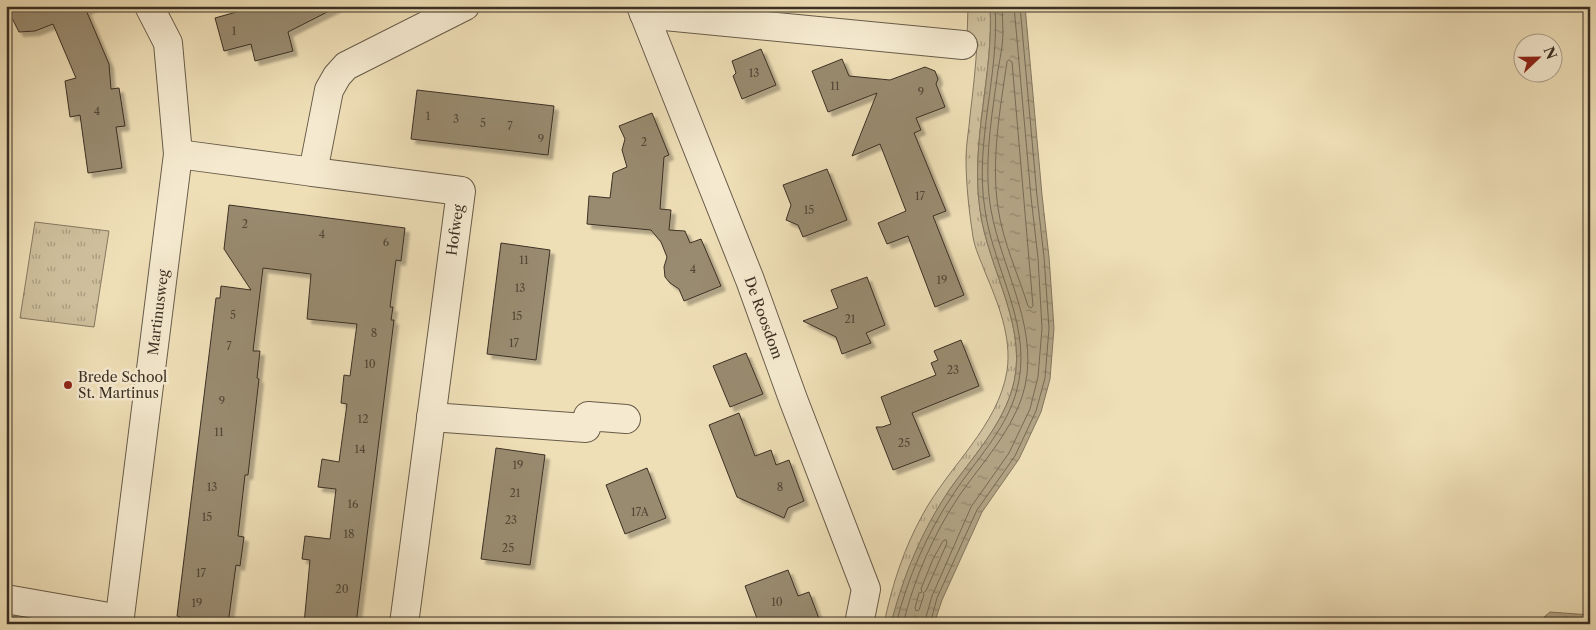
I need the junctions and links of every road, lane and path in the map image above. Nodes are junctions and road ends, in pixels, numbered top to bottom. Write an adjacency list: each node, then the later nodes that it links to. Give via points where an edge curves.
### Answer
1 (149, 6): 5 (street, Martinusweg, via 168,43)
2 (465, 6): 6 (street, via 346,66 329,90)
3 (643, 10): 4 (street, De Roosdom); 12 (street, De Roosdom, via 750,280 866,589)
4 (963, 45)
5 (178, 154): 6 (street, Hofweg); 10 (street, Martinusweg)
6 (313, 172): 7 (street, Hofweg, via 460,191)
7 (431, 417): 8 (street, via 586,428 588,416); 11 (street, Hofweg)
8 (626, 419)
9 (6, 599): 10 (street)
10 (119, 621)
11 (404, 624)
12 (859, 624)

